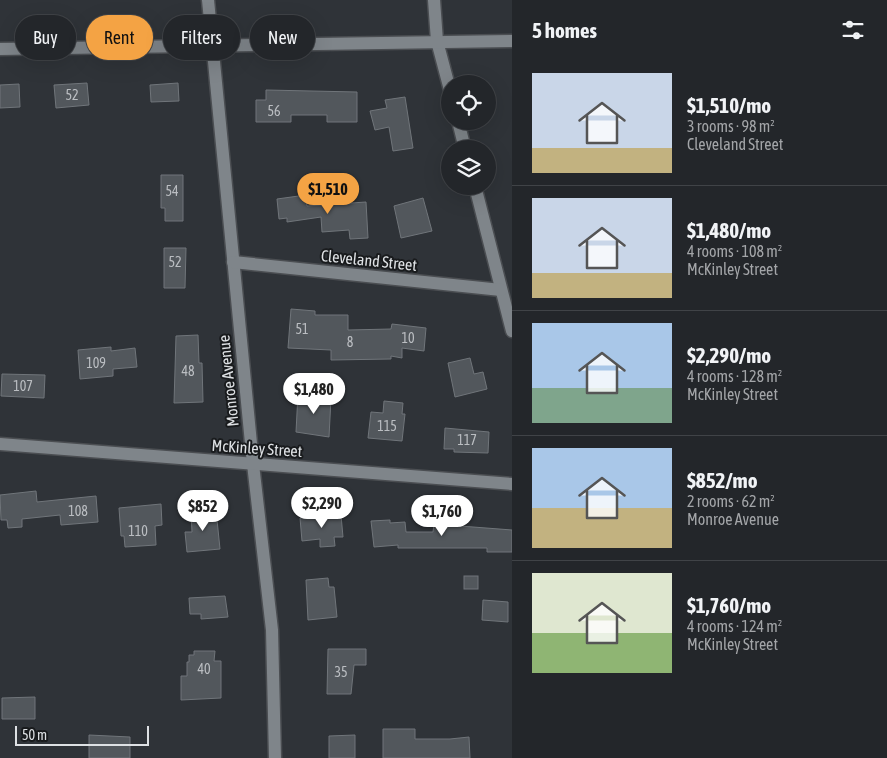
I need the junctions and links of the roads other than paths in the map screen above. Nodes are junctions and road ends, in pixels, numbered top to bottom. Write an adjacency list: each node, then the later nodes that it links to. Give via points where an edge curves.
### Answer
1 (208, 0): 3 (street, Monroe Avenue)
2 (434, 0): 4 (street)
3 (209, 15)
4 (437, 41): 5 (street); 6 (street); 10 (street)
5 (512, 41)
6 (240, 45)
7 (163, 46): 8 (street)
8 (0, 49)
9 (213, 60): 12 (street, Monroe Avenue)
10 (446, 75)
11 (477, 195): 13 (street)
12 (232, 262): 13 (street, Cleveland Street); 17 (street, Monroe Avenue)
13 (501, 290): 14 (street)
14 (510, 315): 15 (street)
15 (512, 331)
16 (0, 444): 17 (street, McKinley Street)
17 (253, 464): 18 (street, McKinley Street); 19 (street, Monroe Avenue, via 272,630)
18 (512, 484)
19 (275, 758)

